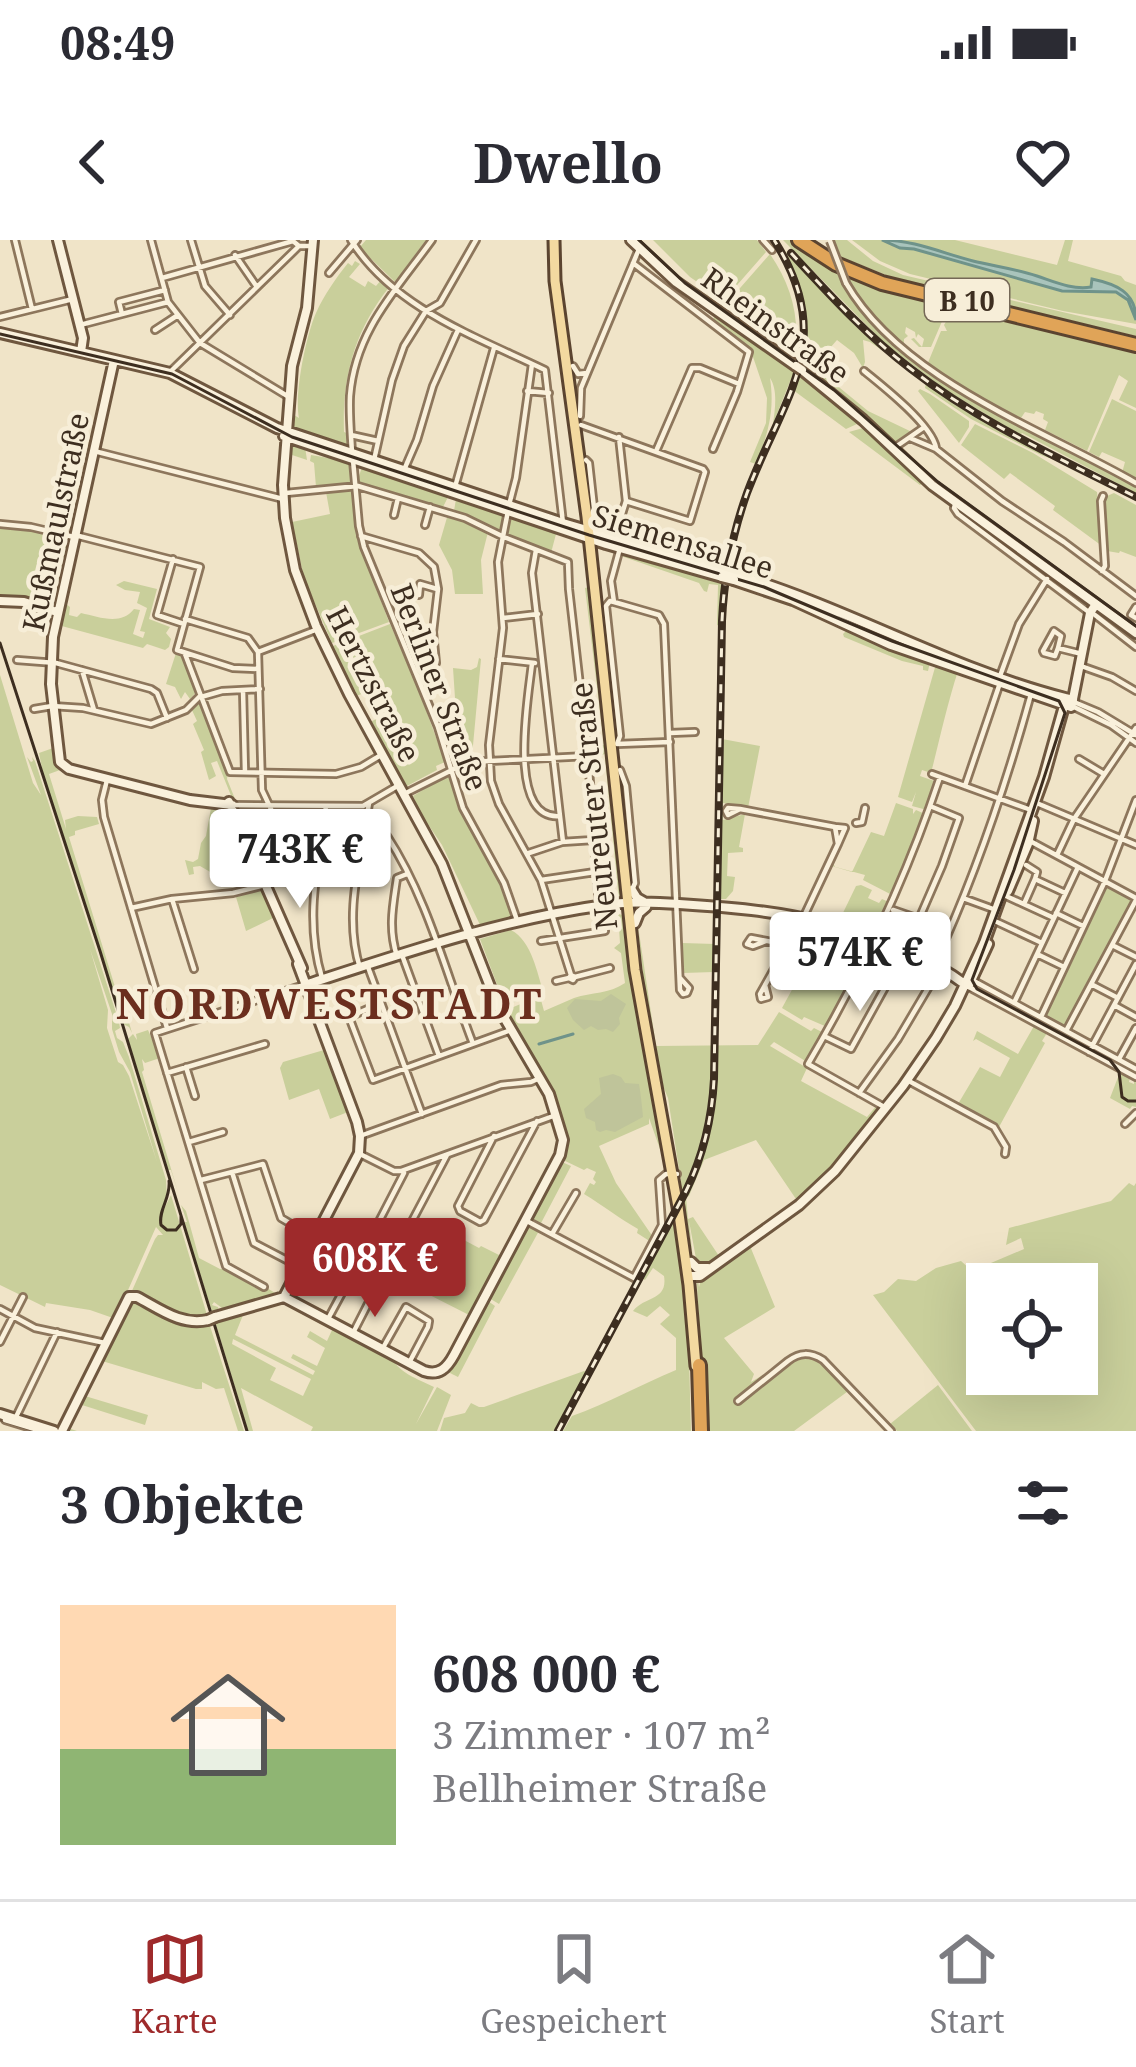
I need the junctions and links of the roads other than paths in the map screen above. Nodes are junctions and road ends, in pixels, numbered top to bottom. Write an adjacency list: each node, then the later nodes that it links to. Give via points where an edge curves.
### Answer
1 (58, 240): 25 (main road)
2 (152, 240): 21 (street)
3 (191, 240): 19 (street)
4 (432, 240): 23 (street, Berliner Straße)
5 (476, 240): 28 (street, via 440,303)
6 (557, 240): 44 (main road, Neureuter Straße); 52 (main road, Neureuter Straße, via 555,281)
7 (631, 240): 15 (main road, Rheinstraße)
8 (763, 240): 16 (street)
9 (803, 240): 37 (highway, B 10, via 898,284)
10 (830, 240): 67 (street, bridge, via 846,283 879,325 944,378)
11 (11, 241): 27 (street)
12 (354, 241): 20 (street); 23 (street)
13 (312, 243): 14 (street); 51 (main road, Hertzstraße)
14 (299, 246): 17 (street); 22 (street)
15 (640, 249): 18 (street); 60 (main road, Rheinstraße)
16 (772, 250)
17 (235, 257): 19 (street); 22 (street)
18 (633, 263): 47 (street); 48 (street, via 748,351)
19 (199, 269): 21 (street); 31 (street)
20 (329, 273)
21 (161, 278): 24 (street)
22 (257, 287): 31 (street)
23 (395, 287): 28 (street); 55 (street, Berliner Straße, via 356,362)
24 (165, 290): 26 (street); 29 (street, via 119,302)
25 (73, 298): 27 (street); 33 (main road)
26 (168, 302): 29 (street); 30 (street)
27 (32, 309): 32 (street)
28 (426, 311): 35 (street); 58 (street, via 401,351)
29 (122, 314): 33 (street)
30 (178, 315): 34 (street); 38 (street)
31 (230, 315): 38 (street)
32 (0, 317)
33 (80, 325): 41 (main road)
34 (154, 330)
35 (458, 330): 39 (street); 66 (street)
36 (0, 333): 40 (main road)
37 (1136, 342)
38 (200, 343): 46 (street); 51 (street)
39 (495, 347): 43 (street); 69 (street)
40 (64, 348): 41 (main road); 42 (main road)
41 (81, 352): 42 (main road)
42 (117, 362): 46 (main road, Siemensallee); 62 (main road, Kußmaulstraße)
43 (532, 364): 49 (street); 50 (street, via 545,370)
44 (573, 366): 47 (street); 52 (main road, Neureuter Straße)
45 (864, 371): 53 (street)
46 (170, 373): 54 (main road, Siemensallee)
47 (587, 373): 52 (street)
48 (739, 384): 59 (street); 61 (street, via 692,368)
49 (527, 392): 50 (street); 76 (street)
50 (549, 393): 78 (street)
51 (289, 397): 54 (main road, Hertzstraße)
52 (579, 422): 56 (street); 82 (main road, Neureuter Straße); 82 (main road, Neureuter Straße)
53 (923, 428): 57 (street); 63 (street)
54 (287, 434): 64 (main road, Siemensallee); 70 (main road, Hertzstraße)
55 (351, 435): 58 (street); 64 (street, Berliner Straße)
56 (619, 436): 61 (street); 73 (street)
57 (910, 438): 60 (street); 63 (street)
58 (378, 441): 65 (street)
59 (713, 449)
60 (892, 449): 74 (main road, Rheinstraße)
61 (657, 451): 73 (street, via 705,472 690,521)
62 (94, 452): 70 (street); 83 (main road, Kußmaulstraße)
63 (940, 452): 90 (street)
64 (352, 456): 65 (main road, Siemensallee); 68 (street, Berliner Straße); 76 (main road, Siemensallee)
65 (374, 460): 66 (main road, Siemensallee)
66 (404, 470): 69 (main road, Siemensallee)
67 (1136, 483)
68 (355, 486): 70 (street); 72 (street); 84 (street, Berliner Straße)
69 (455, 487): 76 (main road, Siemensallee)
70 (283, 496): 105 (main road, Hertzstraße, via 295,570)
71 (1103, 496): 90 (street)
72 (398, 498): 75 (street); 77 (street)
73 (626, 501): 81 (street)
74 (956, 502): 92 (street, via 958,514); 100 (main road, Rheinstraße)
75 (430, 507): 80 (street); 85 (street)
76 (508, 508): 78 (main road, Siemensallee); 82 (main road, Siemensallee); 85 (street)
77 (394, 514)
78 (563, 523): 82 (main road, Siemensallee)
79 (0, 524): 83 (street)
80 (425, 525)
81 (618, 526)
82 (591, 530): 86 (main road, Siemensallee); 88 (main road, Neureuter Straße); 88 (main road); 91 (main road, Siemensallee)
83 (74, 536): 89 (street); 99 (main road, Kußmaulstraße)
84 (361, 536): 93 (street, via 423,555); 120 (street, Berliner Straße)
85 (504, 537): 87 (street); 102 (street)
86 (620, 548): 91 (main road, Siemensallee); 96 (street)
87 (536, 550): 101 (street); 138 (street, via 568,562)
88 (594, 554): 96 (main road, Neureuter Straße); 136 (main road, Neureuter Straße)
89 (173, 559): 104 (street, via 200,567); 104 (street, via 157,615)
90 (1102, 571): 95 (street)
91 (722, 574): 121 (main road, Siemensallee, bridge, via 791,592)
92 (1047, 579): 100 (street); 121 (street, via 1019,624)
93 (438, 589): 94 (street, via 420,584); 120 (street, via 435,665)
94 (419, 595)
95 (1136, 596)
96 (608, 600): 133 (street, via 664,620); 136 (main road, Neureuter Straße); 136 (street, Neureuter Straße, via 620,727)
97 (0, 604): 99 (main road)
98 (1136, 607): 103 (street)
99 (57, 612): 114 (main road, Kußmaulstraße)
100 (1095, 613): 106 (main road, Rheinstraße); 107 (street); 111 (main road)
101 (538, 614): 102 (street); 116 (street)
102 (503, 618): 112 (street)
103 (1136, 618)
104 (184, 622): 109 (street, via 250,639); 110 (street, via 177,650)
105 (318, 629): 109 (street); 137 (main road, Hertzstraße)
106 (1136, 634)
107 (1136, 647)
108 (1058, 648): 111 (street)
109 (258, 652): 118 (street)
110 (185, 654): 118 (street); 126 (street)
111 (1082, 654): 117 (main road)
112 (500, 659): 115 (street); 141 (street)
113 (17, 660): 114 (street)
114 (51, 663): 119 (street); 128 (main road, Kußmaulstraße)
115 (532, 663): 116 (street); 142 (street)
116 (542, 664): 139 (street)
117 (1079, 665): 124 (street); 127 (main road)
118 (258, 669): 122 (street)
119 (82, 670): 130 (street); 131 (street, via 151,688)
120 (418, 677): 143 (street, Berliner Straße)
121 (1000, 679): 125 (main road, Siemensallee); 127 (main road, Siemensallee); 151 (street)
122 (260, 689): 123 (street); 146 (street)
123 (243, 690): 126 (street); 145 (street)
124 (1136, 691)
125 (1031, 694): 127 (main road, Siemensallee); 153 (street)
126 (200, 696): 131 (street); 145 (street, via 229,771)
127 (1069, 703): 134 (street); 160 (main road)
128 (52, 706): 129 (street); 130 (street); 150 (main road, Kußmaulstraße, via 62,765)
129 (34, 710)
130 (94, 710): 131 (street, via 148,724)
131 (167, 718)
132 (695, 732): 133 (street)
133 (670, 733): 135 (street)
134 (1134, 735): 147 (street)
135 (670, 742): 136 (street); 189 (street)
136 (614, 744): 144 (main road, Neureuter Straße); 188 (main road, Neureuter Straße)
137 (382, 755): 146 (street, via 336,774); 152 (main road, Hertzstraße)
138 (588, 756): 139 (street); 168 (street)
139 (554, 759): 142 (street); 163 (street)
140 (1079, 759): 147 (street)
141 (489, 760): 142 (street); 143 (street); 172 (street, via 496,798)
142 (523, 760): 163 (street, via 543,814)
143 (450, 769): 152 (street); 198 (street, Berliner Straße)
144 (620, 770): 188 (main road, Neureuter Straße); 188 (street, Neureuter Straße, via 635,883)
145 (245, 772): 146 (street)
146 (262, 772): 157 (street)
147 (1104, 774): 164 (street)
148 (932, 775): 149 (street)
149 (940, 777): 151 (street); 159 (street)
150 (107, 778): 155 (main road); 192 (street, via 103,812)
151 (965, 786): 153 (street)
152 (402, 789): 156 (street); 203 (main road, Hertzstraße)
153 (998, 797): 160 (street); 185 (street)
154 (1136, 800): 166 (street)
155 (232, 803): 157 (street); 182 (main road)
156 (369, 803): 158 (street); 169 (street)
157 (269, 805): 158 (street); 179 (street, via 286,839)
158 (326, 806): 223 (street, via 311,926)
159 (930, 806): 193 (street); 193 (street, via 959,818 942,866 919,919)
160 (1035, 807): 164 (street); 167 (main road)
161 (865, 808): 165 (street)
162 (740, 809): 197 (street, via 835,826 838,844)
163 (560, 816): 170 (street)
164 (1074, 819): 166 (street); 173 (street)
165 (856, 823)
166 (1121, 838): 171 (street); 181 (street)
167 (1025, 839): 173 (street); 184 (main road); 194 (main road)
168 (593, 840): 170 (street); 176 (street)
169 (364, 841): 177 (street, via 388,837); 216 (street, via 351,918)
170 (563, 842): 172 (street)
171 (1136, 845)
172 (528, 854): 180 (street)
173 (1058, 856): 175 (street)
174 (1026, 865): 178 (street)
175 (1078, 867): 181 (street); 183 (street)
176 (595, 872): 180 (street); 191 (street)
177 (407, 874): 209 (street); 213 (street, via 397,878 390,917)
178 (1036, 879): 183 (street); 190 (street)
179 (279, 880)
180 (541, 880): 195 (street)
181 (1105, 881): 187 (street); 201 (street)
182 (265, 885): 186 (street); 227 (main road)
183 (1066, 893): 196 (street)
184 (1006, 896): 190 (street); 200 (main road)
185 (963, 898): 194 (street); 215 (street)
186 (172, 899): 192 (street); 219 (street)
187 (1136, 899): 211 (street)
188 (630, 903): 189 (main road); 191 (main road); 199 (main road, Neureuter Straße); 199 (main road, via 638,913)
189 (673, 904): 197 (main road); 222 (street)
190 (1024, 904): 196 (street)
191 (598, 906): 195 (main road)
192 (131, 908): 234 (street)
193 (891, 909): 205 (street)
194 (996, 910): 225 (main road)
195 (551, 913): 198 (main road); 204 (street)
196 (1055, 916): 201 (street); 208 (street)
197 (802, 918): 205 (main road); 210 (street)
198 (517, 921): 203 (main road)
199 (632, 922): 274 (main road, Neureuter Straße); 274 (main road, Neureuter Straße)
200 (997, 922): 208 (street); 225 (main road)
201 (1084, 926): 218 (street)
202 (605, 931): 204 (street)
203 (471, 935): 209 (main road); 235 (main road, Hertzstraße)
204 (558, 937): 206 (street); 221 (street)
205 (877, 939): 215 (main road); 217 (street)
206 (541, 941)
207 (766, 941): 210 (street)
208 (1042, 943): 212 (street)
209 (436, 945): 213 (main road); 240 (street)
210 (788, 945): 228 (street)
211 (1112, 945): 214 (street); 226 (street)
212 (1037, 954): 218 (street); 231 (street)
213 (400, 956): 216 (main road); 242 (street)
214 (1136, 963): 229 (street)
215 (937, 966): 225 (main road); 251 (street)
216 (364, 967): 223 (main road); 230 (street)
217 (863, 967): 238 (street); 238 (street, via 888,982 868,1022 851,1049)
218 (1064, 967): 232 (street)
219 (194, 968)
220 (610, 968): 221 (street)
221 (572, 977): 224 (street)
222 (680, 978)
223 (322, 980): 227 (main road)
224 (556, 982)
225 (968, 982): 231 (street); 250 (main road)
226 (1090, 984): 229 (street); 236 (street)
227 (306, 985): 234 (street); 262 (main road)
228 (765, 985)
229 (1116, 1002): 233 (street); 241 (street)
230 (381, 1003): 245 (street); 245 (street, via 349,1017 371,1079)
231 (1014, 1009): 232 (street); 241 (street)
232 (1041, 1017): 236 (street)
233 (1136, 1017)
234 (164, 1029): 247 (street, via 155,1034)
235 (511, 1030): 240 (street); 249 (main road, Hertzstraße)
236 (1066, 1031): 241 (street)
237 (1135, 1033): 243 (street)
238 (824, 1036): 251 (street, via 808,1064)
239 (265, 1044): 244 (street)
240 (473, 1044): 242 (street)
241 (1091, 1049): 243 (street); 248 (street)
242 (440, 1056): 245 (street)
243 (1119, 1059): 246 (street)
244 (186, 1067): 247 (street); 252 (street)
245 (405, 1069): 255 (street)
246 (1136, 1069)
247 (167, 1073): 264 (street)
248 (1136, 1077)
249 (540, 1078): 255 (street); 256 (main road, Hertzstraße)
250 (907, 1080): 253 (main road); 268 (street, via 996,1129)
251 (859, 1093): 253 (street)
252 (195, 1096)
253 (886, 1108): 281 (main road, via 816,1190)
254 (1136, 1113): 258 (street)
255 (422, 1114): 262 (street)
256 (556, 1115): 257 (street); 277 (main road, Hertzstraße, via 562,1150)
257 (537, 1121): 259 (street); 261 (street)
258 (1125, 1124)
259 (525, 1126): 261 (street); 263 (street)
260 (223, 1132): 264 (street)
261 (531, 1133): 266 (street, via 480,1222 459,1203)
262 (360, 1136): 267 (main road)
263 (494, 1136): 265 (street); 266 (street)
264 (189, 1142): 275 (street)
265 (479, 1144): 266 (street); 269 (street)
266 (488, 1150)
267 (359, 1154): 272 (street); 279 (main road)
268 (1005, 1154)
269 (447, 1155): 270 (street); 271 (street)
270 (434, 1159): 271 (street); 272 (street)
271 (442, 1164): 272 (street, via 393,1245 375,1229)
272 (404, 1171)
273 (232, 1172): 275 (street); 279 (street, via 263,1164 281,1218); 280 (street, via 254,1243)
274 (671, 1175): 278 (street, via 658,1184 662,1226 634,1278); 281 (main road, Neureuter Straße)
275 (201, 1180): 282 (street, via 226,1265)
276 (576, 1193): 278 (street)
277 (525, 1220): 278 (street); 293 (main road, Hertzstraße, via 444,1369 430,1373)
278 (552, 1234)
279 (315, 1238): 280 (main road)
280 (300, 1267): 284 (main road)
281 (692, 1272): 294 (main road, Neureuter Straße)
282 (264, 1287)
283 (22, 1297): 286 (street)
284 (284, 1297): 287 (main road); 291 (main road, via 193,1322 130,1297)
285 (0, 1309): 286 (street)
286 (13, 1316): 288 (street); 290 (street)
287 (327, 1319): 289 (main road); 289 (street, via 356,1279 374,1290)
288 (57, 1333): 291 (street); 297 (street)
289 (353, 1333): 292 (main road)
290 (0, 1342)
291 (105, 1343): 299 (main road)
292 (382, 1349): 293 (main road); 293 (street, via 406,1307 427,1317)
293 (409, 1363)
294 (698, 1365): 300 (highway)
295 (737, 1401): 301 (street, via 788,1360 809,1354)
296 (0, 1416): 297 (main road); 298 (street)
297 (15, 1419): 299 (main road)
298 (41, 1431)
299 (58, 1431)
300 (699, 1431)
301 (891, 1431)

